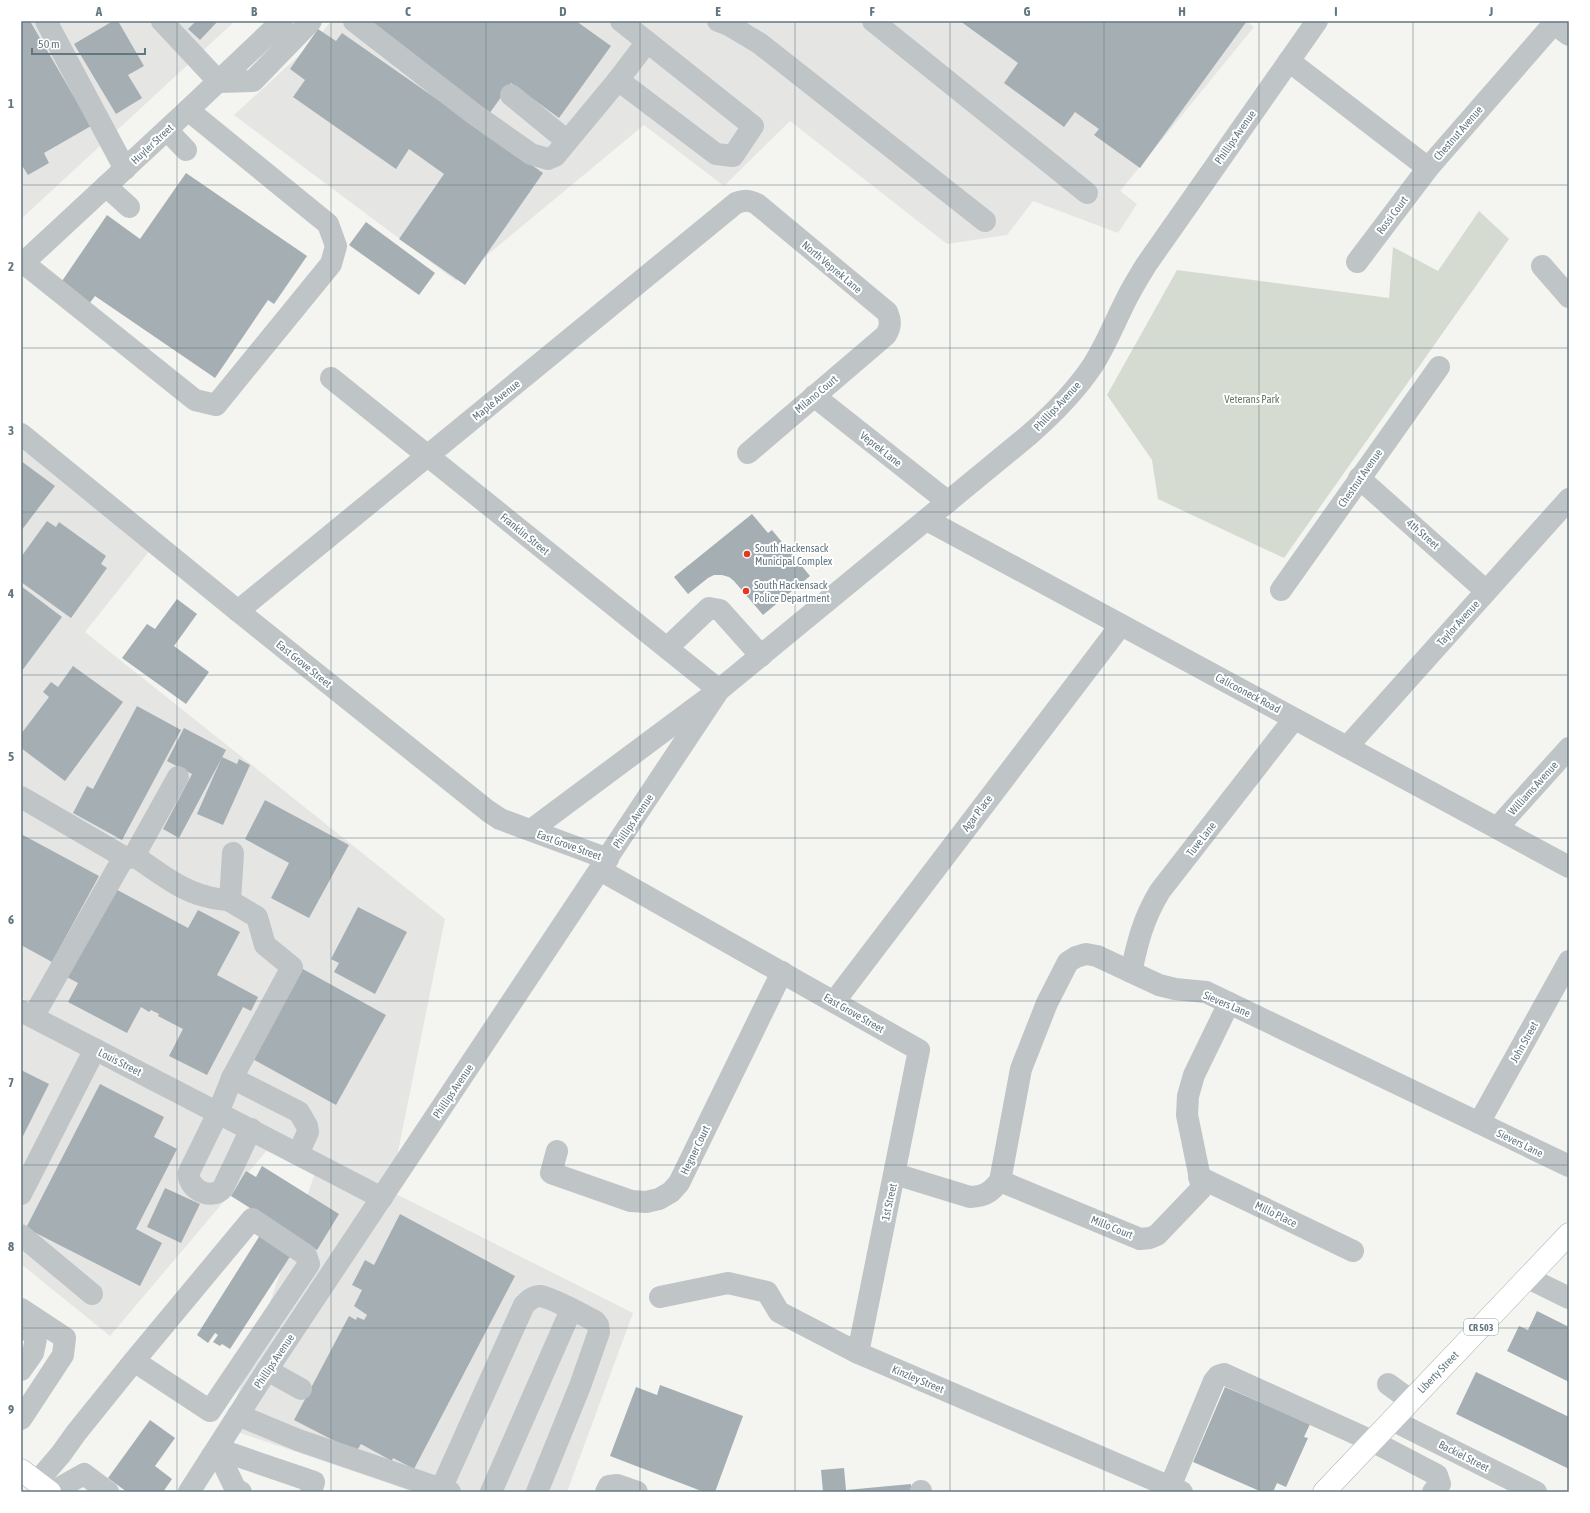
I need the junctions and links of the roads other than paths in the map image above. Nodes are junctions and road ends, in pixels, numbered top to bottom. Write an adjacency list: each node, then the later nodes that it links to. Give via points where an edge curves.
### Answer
1 (46, 21): 21 (street)
2 (162, 21): 14 (street)
3 (282, 21): 14 (street, Huyler Street)
4 (311, 21): 14 (street, via 253,81)
5 (354, 21): 18 (street, via 474,114 531,154 548,159 555,156)
6 (621, 21): 11 (street)
7 (718, 21): 26 (street, via 759,43)
8 (873, 21): 23 (street)
9 (1317, 21): 12 (street, Phillips Avenue)
10 (1560, 27): 20 (street, Chestnut Avenue)
11 (647, 42): 13 (street); 13 (street, via 753,126 733,156 716,154)
12 (1289, 61): 20 (street, Chestnut Avenue); 40 (street, Phillips Avenue, via 1146,265 1128,295 1108,339 1075,390 1046,420)
13 (618, 80): 18 (street)
14 (219, 82): 16 (street, Huyler Street)
15 (511, 95): 18 (street)
16 (188, 110): 17 (street, Huyler Street); 28 (street, via 328,224 336,246 331,264 216,405 195,400)
17 (167, 130): 19 (street); 21 (street, Huyler Street)
18 (567, 141)
19 (186, 150)
20 (1428, 168): 27 (street, Rossi Court)
21 (125, 169): 22 (street, Huyler Street)
22 (106, 186): 25 (street); 28 (street, Huyler Street)
23 (1087, 193)
24 (757, 204): 31 (street, North Veprek Lane, via 887,312 890,328); 37 (street, Maple Avenue, via 744,200 736,203)
25 (129, 208)
26 (985, 221)
27 (1357, 262)
28 (22, 263)
29 (1542, 266): 30 (street)
30 (1569, 297)
31 (884, 336): 34 (street, Milano Court)
32 (1439, 367): 38 (street, Chestnut Avenue)
33 (331, 378): 37 (street, Franklin Street)
34 (814, 396): 36 (street, Milano Court); 40 (street, Veprek Lane)
35 (21, 434): 44 (street, East Grove Street)
36 (748, 453)
37 (427, 456): 44 (street, Maple Avenue); 46 (street, Franklin Street)
38 (1359, 478): 42 (street, Chestnut Avenue); 43 (street, 4th Street)
39 (1569, 499): 43 (street, Taylor Avenue)
40 (948, 502): 41 (street, Phillips Avenue)
41 (927, 520): 45 (street, Calicooneck Road); 47 (street, Phillips Avenue)
42 (1281, 590)
43 (1486, 591): 50 (street, Taylor Avenue)
44 (238, 611): 55 (street, East Grove Street, via 488,811 500,819)
45 (1121, 625): 49 (street, Calicooneck Road); 64 (street, Agar Place)
46 (667, 648): 47 (street, via 709,608 720,610); 48 (street, Franklin Street)
47 (761, 656): 48 (street, Phillips Avenue)
48 (719, 690): 55 (street, Phillips Avenue); 58 (street, Phillips Avenue)
49 (1294, 719): 50 (street, Calicooneck Road); 63 (street, Tuve Lane, via 1149,909 1140,932)
50 (1347, 747): 54 (street, Calicooneck Road)
51 (1569, 748): 54 (street, Williams Avenue)
52 (178, 777): 57 (street)
53 (26, 800): 57 (street)
54 (1497, 828): 59 (street, Calicooneck Road)
55 (531, 830): 58 (street, East Grove Street)
56 (233, 854): 60 (street)
57 (129, 856): 60 (street, via 191,891); 66 (street)
58 (604, 864): 62 (street, East Grove Street); 80 (street, Phillips Avenue)
59 (1569, 867)
60 (230, 901): 69 (street, via 257,917 265,946 292,967)
61 (1569, 961): 71 (street, John Street)
62 (782, 972): 64 (street, East Grove Street); 73 (street, Hegner Court, via 679,1183 671,1192 659,1199 646,1202 632,1201 551,1173)
63 (1131, 972): 65 (street, Sievers Lane, via 1159,985 1206,992); 78 (street, Sievers Lane, via 1097,956 1086,954 1068,962 1047,1003 1021,1069)
64 (834, 1002): 68 (street, East Grove Street)
65 (1229, 1003): 71 (street, Sievers Lane); 77 (street, Millo Court, via 1194,1075 1188,1096 1187,1115)
66 (27, 1014): 67 (street, Louis Street)
67 (95, 1049): 70 (street, Louis Street); 79 (street)
68 (919, 1050): 76 (street, 1st Street)
69 (232, 1078): 70 (street); 74 (street, via 299,1112 308,1132)
70 (218, 1112): 72 (street, Louis Street); 72 (street, via 188,1177 190,1183 209,1195 220,1192 223,1188)
71 (1479, 1123): 75 (street, Sievers Lane)
72 (250, 1129): 74 (street, Louis Street)
73 (557, 1151)
74 (298, 1154): 80 (street, Louis Street)
75 (1569, 1166)
76 (895, 1174): 78 (street, via 970,1197 982,1196 992,1191); 91 (street, 1st Street)
77 (1199, 1177): 78 (street, Millo Court, via 1202,1188 1157,1234 1140,1239); 83 (street, Millo Place)
78 (1000, 1181)
79 (21, 1194)
80 (382, 1198): 94 (street, Phillips Avenue)
81 (1569, 1234): 84 (main road, Liberty Street / CR 503)
82 (21, 1235): 85 (street)
83 (1353, 1251)
84 (1528, 1278): 87 (street); 97 (main road, Liberty Street / CR 503)
85 (92, 1294)
86 (660, 1297): 91 (street, Kinzley Street, via 728,1283 767,1292 780,1312)
87 (1569, 1298)
88 (21, 1309): 99 (street, via 65,1338 63,1355)
89 (571, 1310): 107 (street, via 540,1296 524,1305); 112 (street); 113 (street, via 595,1321 599,1332)
90 (21, 1325): 93 (street, via 36,1339 33,1353)
91 (858, 1353): 106 (street, Kinzley Street)
92 (134, 1361): 92 (street, via 252,1219 306,1255 309,1264 210,1411); 102 (street)
93 (21, 1370)
94 (267, 1370): 96 (street); 98 (street, Phillips Avenue)
95 (1388, 1384): 97 (street)
96 (301, 1389)
97 (1410, 1400): 100 (main road, Liberty Street / CR 503)
98 (238, 1414): 103 (street, Phillips Avenue); 107 (street, via 298,1440)
99 (21, 1419)
100 (1392, 1420): 101 (main road, Liberty Street / CR 503); 118 (street, Backiel Street)
101 (1372, 1441): 106 (street, via 1224,1374 1214,1381); 116 (main road, Liberty Street / CR 503); 117 (street, via 1437,1475 1440,1484)
102 (61, 1454): 104 (street); 105 (street)
103 (224, 1456): 109 (street, Phillips Avenue); 110 (street, via 236,1490); 111 (street, via 314,1482)
104 (84, 1474): 105 (street); 108 (street)
105 (40, 1484)
106 (1176, 1490)
107 (446, 1491)
108 (108, 1492)
109 (188, 1492)
110 (241, 1492)
111 (311, 1492)
112 (491, 1492)
113 (537, 1492)
114 (606, 1492): 115 (street, via 609,1486 617,1485)
115 (637, 1492)
116 (1324, 1492)
117 (1433, 1492)
118 (1536, 1492)

